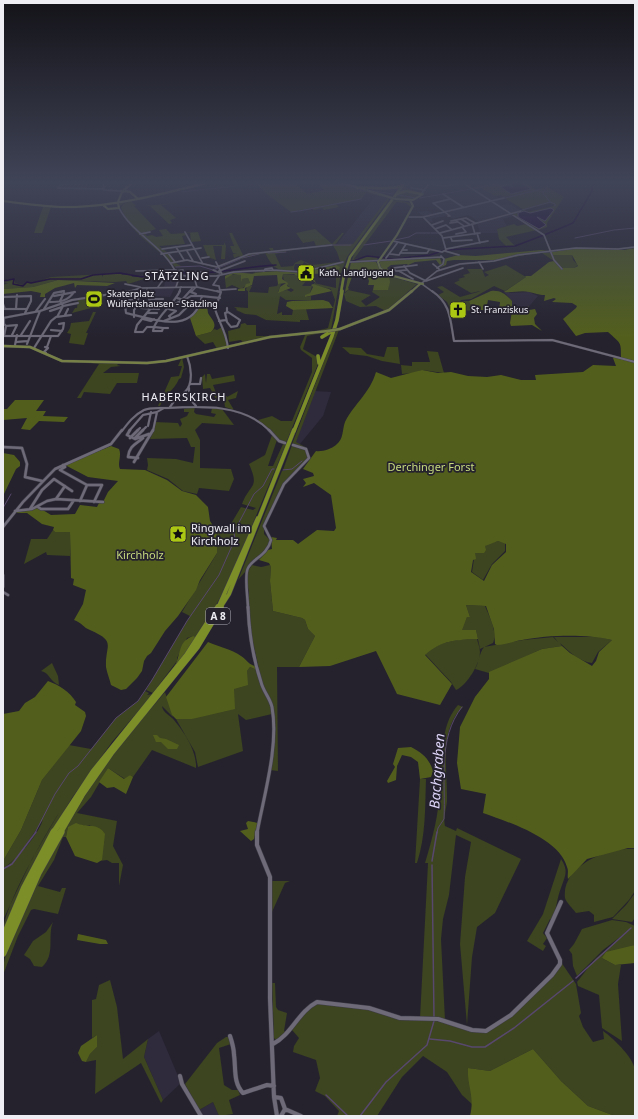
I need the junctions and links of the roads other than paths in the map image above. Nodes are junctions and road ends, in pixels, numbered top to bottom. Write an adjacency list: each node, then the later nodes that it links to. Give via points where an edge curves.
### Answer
1 (146, 233): 12 (street)
2 (186, 233): 23 (street)
3 (364, 233): 169 (highway, A 8, via 347,258)
4 (366, 233): 230 (highway, A 8, via 348,262 332,336 229,594 197,648 112,752 82,795 35,878)
5 (398, 233): 17 (main road)
6 (440, 233): 14 (street)
7 (460, 233): 10 (street)
8 (480, 233): 11 (street)
9 (541, 233): 39 (street)
10 (456, 234)
11 (476, 234): 13 (street); 20 (street)
12 (139, 235): 40 (street)
13 (470, 235): 15 (street); 16 (street)
14 (443, 238): 15 (street); 33 (street)
15 (450, 238): 16 (street, via 452,241)
16 (472, 240): 22 (street)
17 (393, 241): 19 (street); 55 (main road, via 379,257)
18 (488, 241): 20 (street)
19 (398, 242): 21 (street); 41 (street)
20 (480, 243): 22 (street)
21 (406, 244): 30 (street); 32 (street)
22 (473, 244): 33 (street)
23 (192, 245): 25 (street); 28 (street)
24 (332, 245): 72 (street, via 249,254)
25 (176, 247): 27 (street); 34 (street)
26 (635, 247): 39 (street, via 578,248)
27 (162, 248)
28 (194, 249): 29 (street); 36 (street, via 200,248); 46 (street)
29 (187, 250): 34 (street); 49 (street)
30 (403, 250): 31 (street); 42 (street)
31 (407, 250)
32 (429, 250): 37 (street); 42 (street, via 427,253)
33 (446, 250): 38 (street); 43 (street)
34 (179, 251): 35 (street); 48 (street)
35 (167, 252): 40 (street); 51 (street)
36 (202, 252)
37 (436, 252): 38 (street); 44 (street)
38 (442, 252): 44 (street)
39 (550, 252): 56 (street); 66 (street)
40 (161, 254): 57 (street)
41 (390, 254): 42 (street); 47 (street)
42 (400, 254)
43 (459, 255)
44 (441, 256): 55 (street); 62 (street, via 443,264)
45 (209, 257): 46 (street)
46 (202, 258): 58 (street)
47 (386, 258)
48 (184, 260): 49 (street); 51 (street)
49 (193, 261): 58 (street)
50 (245, 261): 72 (street)
51 (175, 262): 57 (street)
52 (216, 262): 72 (street)
53 (343, 262): 75 (street)
54 (350, 262): 55 (street)
55 (378, 262): 84 (main road, via 380,268 388,274)
56 (478, 262): 65 (street); 70 (street)
57 (171, 263): 76 (street)
58 (203, 264): 72 (street)
59 (433, 264): 62 (street)
60 (417, 265): 61 (street)
61 (404, 266): 69 (street); 73 (street, via 393,267)
62 (437, 267): 63 (street); 70 (street)
63 (431, 268)
64 (464, 268): 84 (street)
65 (483, 269)
66 (562, 269)
67 (183, 270): 76 (street)
68 (213, 270): 72 (street)
69 (407, 270): 73 (street); 84 (street)
70 (441, 270): 84 (street)
71 (136, 271): 76 (street)
72 (219, 271): 75 (street); 79 (street)
73 (399, 271): 82 (street)
74 (206, 272): 78 (street)
75 (300, 272): 81 (street)
76 (176, 273): 78 (street); 87 (street, via 163,279)
77 (187, 273): 78 (street)
78 (194, 275): 79 (street); 90 (street)
79 (218, 276): 80 (street); 86 (street)
80 (222, 277)
81 (307, 278)
82 (413, 279)
83 (178, 281): 88 (street)
84 (421, 283): 169 (main road, bridge, via 387,311); 191 (street, via 441,297 447,305 454,341 552,340)
85 (125, 284): 91 (street)
86 (213, 285): 93 (street); 96 (street, via 218,286)
87 (158, 287): 88 (street); 92 (street)
88 (176, 287): 89 (street)
89 (182, 287): 90 (street); 106 (street)
90 (195, 287): 93 (street); 102 (street, via 191,292); 114 (street)
91 (142, 288): 92 (street); 100 (street)
92 (147, 288): 105 (street)
93 (210, 288): 96 (street)
94 (71, 289): 99 (street)
95 (151, 290): 105 (street, via 154,297)
96 (220, 290): 97 (street); 107 (street)
97 (236, 290)
98 (64, 292): 99 (street); 111 (street); 112 (street, via 55,293)
99 (73, 292): 111 (street, via 70,298)
100 (122, 293): 104 (street); 122 (street, via 93,296)
101 (17, 295): 103 (street); 125 (street); 130 (street, via 31,296)
102 (202, 296): 107 (street); 114 (street, via 191,296); 124 (street)
103 (3, 297)
104 (124, 298): 109 (street); 147 (street, via 138,300)
105 (148, 298): 110 (street); 118 (street)
106 (177, 298): 114 (street); 123 (street)
107 (220, 298): 158 (street, via 215,308)
108 (45, 299): 138 (street)
109 (120, 299)
110 (163, 299)
111 (60, 301): 113 (street); 122 (street)
112 (50, 302): 113 (street); 134 (street)
113 (56, 302): 117 (street)
114 (181, 302): 123 (street)
115 (78, 303): 122 (street)
116 (3, 304): 129 (street)
117 (52, 304)
118 (151, 304): 119 (street); 127 (street)
119 (162, 304)
120 (129, 305): 147 (street, via 125,305 125,312)
121 (142, 305): 126 (street)
122 (63, 306): 134 (street); 135 (street); 149 (street)
123 (171, 306): 133 (street)
124 (200, 306): 151 (street, via 189,305 179,315); 157 (street)
125 (16, 308): 129 (street); 130 (street)
126 (141, 308): 127 (street); 137 (street)
127 (151, 308): 132 (street); 141 (street)
128 (227, 308): 139 (street)
129 (4, 309)
130 (27, 309): 140 (street)
131 (68, 309): 146 (street)
132 (159, 309)
133 (168, 309): 151 (street, via 176,311 169,316); 154 (street)
134 (42, 310): 138 (street); 174 (street)
135 (52, 310): 136 (street); 145 (street)
136 (50, 311)
137 (140, 311)
138 (36, 312): 140 (street)
139 (227, 312): 155 (street, via 224,314); 155 (street, via 240,321 232,328)
140 (24, 313): 150 (street)
141 (148, 313): 142 (street); 148 (street)
142 (157, 313)
143 (71, 315): 146 (street)
144 (160, 315): 154 (street)
145 (49, 316)
146 (65, 316): 149 (street)
147 (134, 316): 148 (street)
148 (145, 316): 152 (street); 153 (street)
149 (56, 317): 175 (street)
150 (3, 318): 162 (street)
151 (170, 318): 159 (street)
152 (142, 319): 153 (street); 163 (street, via 135,332 143,332 147,327)
153 (154, 319): 154 (street)
154 (158, 319): 159 (street); 163 (street)
155 (226, 320): 158 (street)
156 (30, 321): 172 (street)
157 (185, 321): 159 (street); 160 (street)
158 (219, 321): 187 (street, via 226,332)
159 (164, 322)
160 (187, 323)
161 (59, 324): 168 (street, via 64,323)
162 (6, 327): 164 (street); 170 (street, via 17,325); 173 (street)
163 (154, 327): 165 (street); 165 (street, via 155,332 161,332)
164 (11, 328)
165 (163, 328): 166 (street)
166 (168, 328)
167 (51, 330): 168 (street)
168 (62, 330): 176 (street, via 59,336)
169 (330, 331): 177 (highway); 187 (main road, via 270,337); 192 (highway, A 8)
170 (12, 335): 171 (street); 173 (street)
171 (17, 335): 172 (street); 178 (street)
172 (21, 335): 174 (street)
173 (4, 336)
174 (30, 336): 175 (street); 178 (street, via 27,343)
175 (40, 336): 176 (street); 185 (street)
176 (51, 336): 179 (street)
177 (322, 337)
178 (16, 342): 182 (street)
179 (49, 342): 180 (street); 184 (street)
180 (54, 342)
181 (8, 345): 183 (street)
182 (15, 345)
183 (3, 346): 185 (main road)
184 (47, 347): 186 (street); 188 (street, via 44,352)
185 (34, 348): 188 (main road)
186 (52, 348)
187 (228, 348): 189 (main road)
188 (50, 356): 189 (main road, via 66,362 141,364)
189 (187, 356): 194 (street, via 191,366)
190 (318, 356): 192 (highway)
191 (635, 362)
192 (319, 364): 229 (highway, A 8, via 223,599 194,646 108,750 78,794 41,857)
193 (201, 378): 194 (street, via 200,384)
194 (190, 384): 195 (street)
195 (189, 388): 196 (street, via 189,398); 197 (street)
196 (196, 406): 197 (street); 205 (street, via 234,410 262,423)
197 (168, 407): 199 (street); 210 (street, via 142,410 131,419 111,444)
198 (151, 412): 199 (street); 202 (street, via 143,414 135,422 127,435); 204 (street, via 147,427)
199 (157, 412): 201 (street, via 154,429)
200 (140, 428): 202 (street)
201 (150, 433): 203 (street); 208 (street)
202 (130, 438): 204 (street)
203 (144, 438): 204 (street); 208 (street, via 129,449 128,457)
204 (134, 439)
205 (285, 444)
206 (293, 445): 232 (street, via 306,449 308,458 286,480 264,529 271,540 269,547 247,570 245,576 248,589 249,633 261,683 272,706 273,748 256,837 270,877 270,999)
207 (3, 447): 211 (street, via 23,449 27,464 26,477)
208 (138, 458): 209 (street)
209 (134, 462)
210 (63, 465): 211 (street); 212 (street, via 65,467 60,470)
211 (42, 481): 222 (street)
212 (87, 485): 217 (street); 218 (street, via 102,485)
213 (65, 486): 214 (street); 215 (street); 221 (street, via 54,479 42,490)
214 (72, 491)
215 (56, 499): 216 (street); 220 (street)
216 (74, 500): 217 (street); 220 (street, via 68,509)
217 (80, 501): 218 (street)
218 (94, 502): 219 (street)
219 (103, 502)
220 (38, 507): 221 (street)
221 (29, 509): 222 (street)
222 (15, 511): 223 (street)
223 (3, 527)
224 (3, 575): 225 (street)
225 (3, 588)
226 (3, 592): 227 (street)
227 (8, 595)
228 (560, 902): 232 (street, via 547,933 560,964 547,981 511,1015 486,1031 438,1019 400,1018 369,1008 317,1002 304,1011 287,1034)
229 (3, 940)
230 (3, 953)
231 (230, 1036): 234 (street, via 236,1064 235,1076 240,1091 243,1093 267,1085)
232 (273, 1044): 234 (street)
233 (180, 1076): 238 (street, via 182,1084)
234 (274, 1086): 235 (street)
235 (274, 1097): 236 (street); 237 (street, via 281,1098)
236 (276, 1110): 237 (street); 239 (street)
237 (283, 1112): 240 (street)
238 (202, 1116)
239 (277, 1116)
240 (301, 1116)

